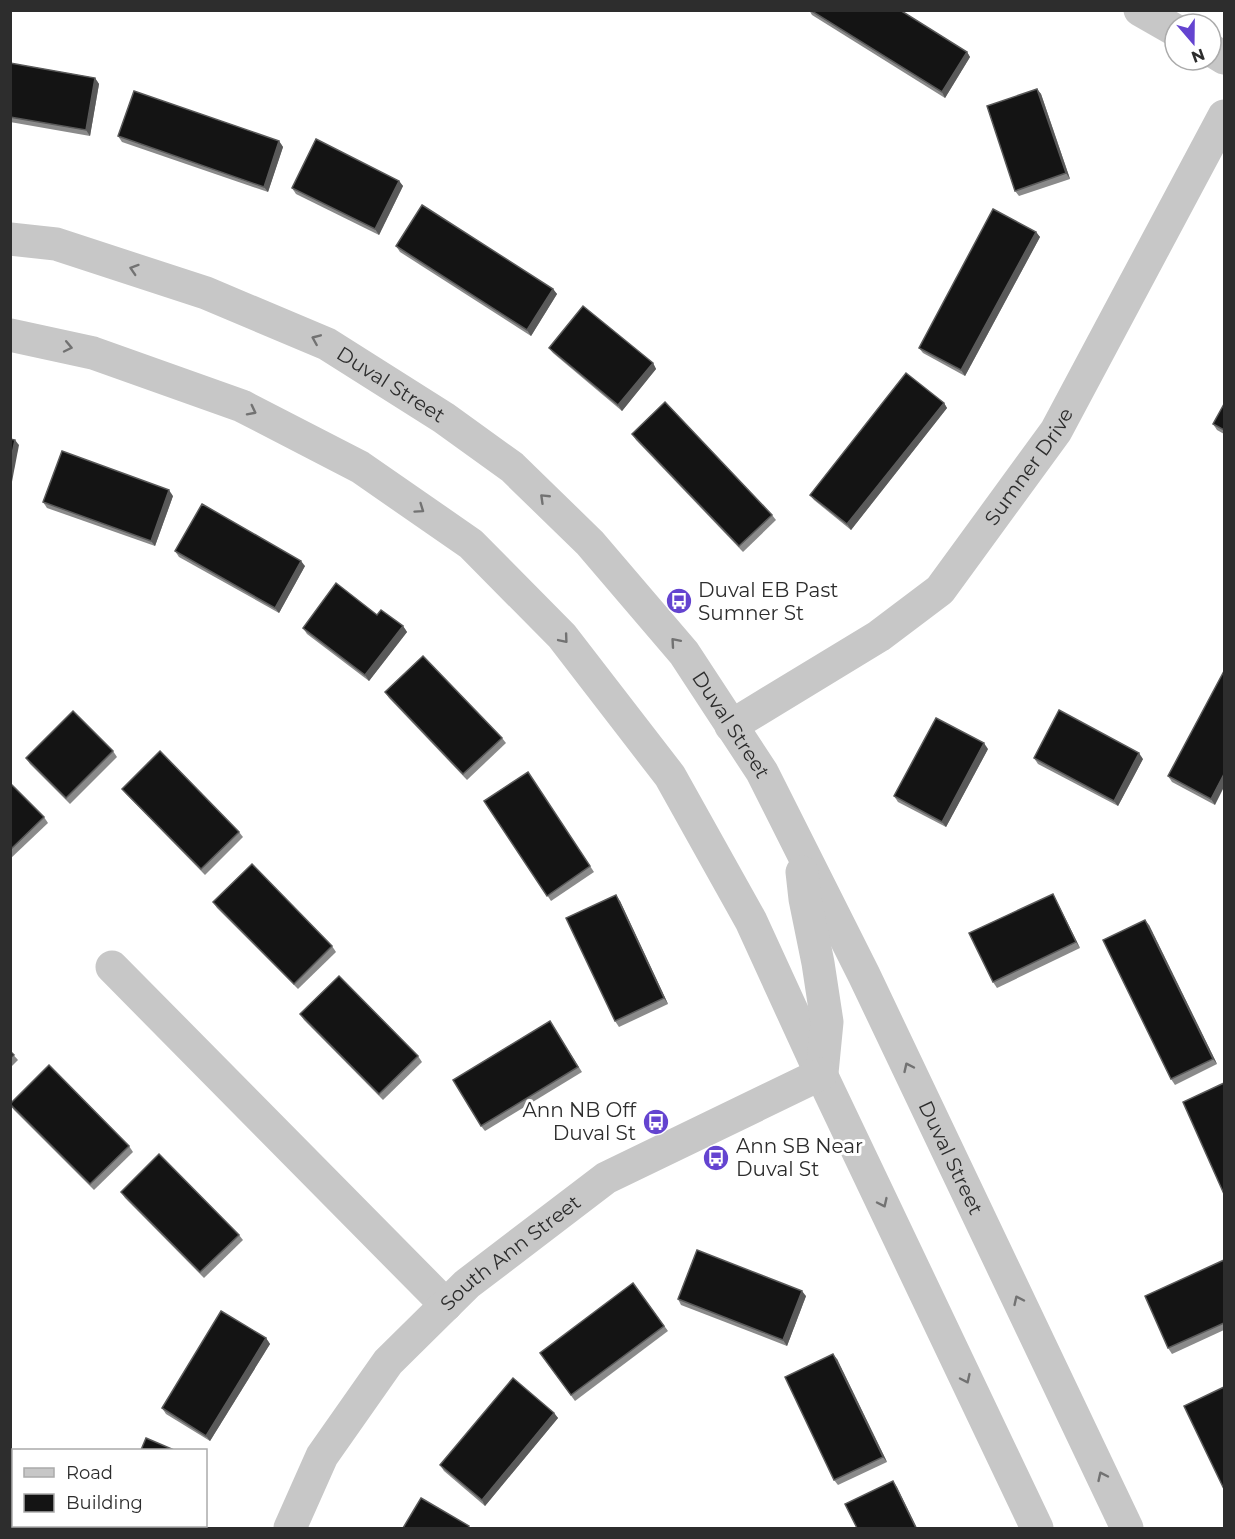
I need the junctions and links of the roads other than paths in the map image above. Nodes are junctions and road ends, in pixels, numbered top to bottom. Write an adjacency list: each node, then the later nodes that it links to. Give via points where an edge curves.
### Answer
1 (1140, 10): 2 (street)
2 (1163, 23)
3 (1224, 117): 6 (street, Sumner Drive, via 1056,431 940,590 879,636)
4 (10, 239): 6 (street, Duval Street, one-way to 4, via 684,653 590,543 512,467 444,418 327,344 217,297 56,244)
5 (10, 335): 9 (street, one-way to 9, via 93,353 242,406 360,467 471,544 562,636 670,776 751,921)
6 (731, 726): 7 (street, Duval Street, via 762,772)
7 (799, 847): 9 (street, via 827,1022); 13 (street, Duval Street, one-way to 7, via 864,975)
8 (112, 967): 10 (street)
9 (821, 1074): 10 (street, South Ann Street, via 606,1178 467,1284); 12 (street, one-way to 12)
10 (446, 1305): 11 (street, South Ann Street, via 388,1362 322,1456)
11 (290, 1528)
12 (1037, 1528)
13 (1127, 1528)

